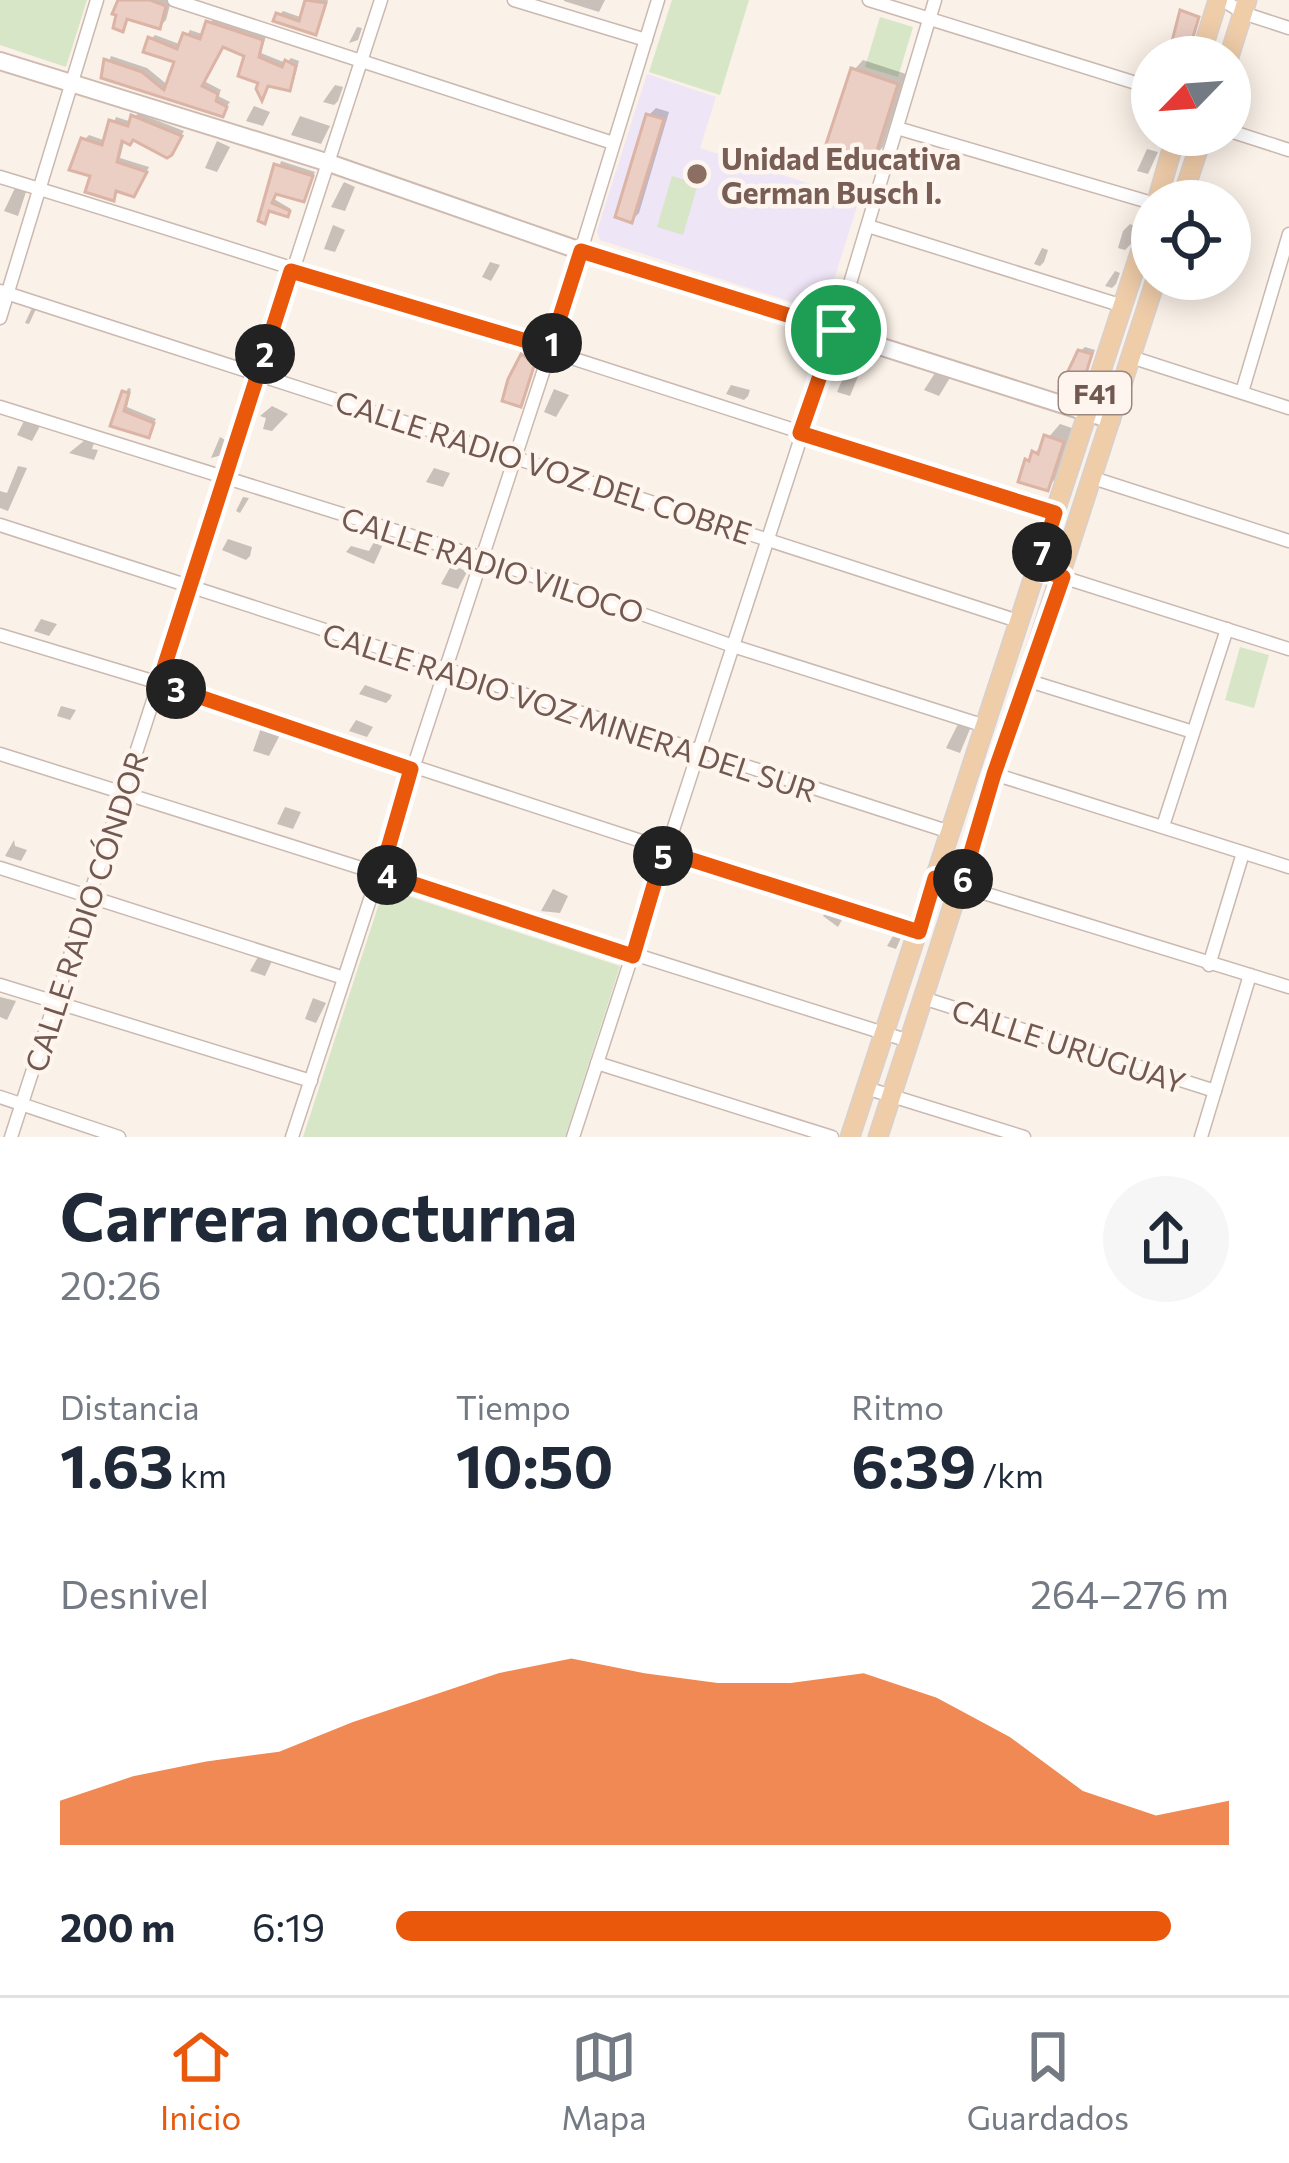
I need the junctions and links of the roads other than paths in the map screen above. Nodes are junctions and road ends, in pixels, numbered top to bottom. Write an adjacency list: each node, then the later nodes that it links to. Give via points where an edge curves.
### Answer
1 (97, 0): 18 (street)
2 (174, 0): 16 (street)
3 (381, 0): 16 (street, CALLE RADIO CÓNDOR)
4 (514, 0): 14 (street)
5 (658, 0): 14 (street)
6 (869, 0): 10 (street)
7 (935, 0): 10 (street)
8 (1221, 0): 9 (street); 12 (main road)
9 (1245, 7): 11 (street); 13 (main road)
10 (928, 19): 17 (street); 19 (street)
11 (1289, 28)
12 (1208, 36)
13 (1235, 36)
14 (646, 40): 21 (street)
15 (0, 61): 18 (street)
16 (361, 64): 21 (street); 23 (street, CALLE RADIO CÓNDOR)
17 (1131, 82)
18 (72, 84): 23 (street); 25 (street)
19 (897, 128): 26 (street); 27 (street)
20 (1251, 137): 22 (street)
21 (613, 143): 29 (street)
22 (1289, 150)
23 (329, 163): 29 (street); 30 (street, CALLE RADIO CÓNDOR)
24 (0, 177): 25 (street)
25 (41, 190): 30 (street); 32 (street)
26 (1131, 195)
27 (868, 226): 34 (street); 36 (street)
28 (1289, 234): 40 (street)
29 (581, 251): 36 (street); 37 (street)
30 (291, 271): 37 (street); 39 (street, CALLE RADIO CÓNDOR)
31 (1131, 281): 34 (main road, F41)
32 (4, 292): 35 (street); 39 (street, CALLE RADIO VOZ DEL COBRE)
33 (1149, 300): 38 (main road, F41)
34 (1123, 306): 43 (main road, F41)
35 (0, 318)
36 (836, 330): 43 (street); 45 (street)
37 (550, 348): 45 (street); 46 (street)
38 (1131, 357): 40 (street); 44 (main road, F41)
39 (259, 374): 46 (street, CALLE RADIO VOZ DEL COBRE); 47 (street, CALLE RADIO CÓNDOR)
40 (1242, 392): 42 (street)
41 (0, 407): 47 (street, CALLE RADIO VILOCO)
42 (1289, 408)
43 (1088, 412): 44 (street); 49 (main road, F41)
44 (1111, 420): 48 (main road, F41)
45 (800, 433): 49 (street); 51 (street)
46 (513, 457): 51 (street, CALLE RADIO VOZ DEL COBRE); 53 (street)
47 (226, 477): 53 (street, CALLE RADIO VILOCO); 56 (street, CALLE RADIO CÓNDOR)
48 (1093, 478): 52 (street); 55 (main road, F41)
49 (1055, 513): 54 (main road, F41)
50 (0, 525): 56 (street, CALLE RADIO VOZ MINERA DEL SUR)
51 (767, 538): 57 (street, CALLE RADIO VOZ DEL COBRE); 60 (street)
52 (1289, 541)
53 (479, 557): 60 (street, CALLE RADIO VILOCO); 62 (street)
54 (1037, 569): 55 (street); 57 (main road, F41)
55 (1063, 577): 58 (street); 63 (main road, F41)
56 (191, 589): 62 (street, CALLE RADIO VOZ MINERA DEL SUR); 64 (street, CALLE RADIO CÓNDOR)
57 (1018, 621): 65 (main road, F41)
58 (1227, 628): 61 (street); 66 (street)
59 (0, 635): 64 (street)
60 (733, 646): 65 (street, CALLE RADIO VILOCO); 67 (street)
61 (1289, 649)
62 (442, 669): 67 (street, CALLE RADIO VOZ MINERA DEL SUR); 69 (street)
63 (1026, 680): 66 (street); 70 (main road, F41)
64 (159, 683): 69 (street); 71 (street, CALLE RADIO CÓNDOR)
65 (985, 726): 73 (main road, F41)
66 (1193, 732): 72 (street)
67 (697, 751): 73 (street, CALLE RADIO VOZ MINERA DEL SUR); 74 (street)
68 (0, 754): 71 (street)
69 (411, 769): 74 (street); 78 (street)
70 (994, 774): 72 (street); 80 (main road, F41)
71 (123, 794): 78 (street); 81 (street, CALLE RADIO CÓNDOR)
72 (1162, 826): 75 (street)
73 (950, 832): 79 (main road, F41)
74 (664, 851): 82 (street); 83 (street)
75 (1243, 853): 76 (street); 84 (street)
76 (1289, 867)
77 (0, 868): 81 (street)
78 (381, 873): 83 (street); 86 (street)
79 (935, 878): 80 (street); 82 (main road, F41)
80 (961, 886): 84 (street); 89 (main road, F41)
81 (89, 896): 86 (street); 90 (street, CALLE RADIO CÓNDOR)
82 (919, 932): 91 (main road, F41)
83 (633, 956): 91 (street); 93 (street)
84 (1209, 965): 85 (street)
85 (1250, 975): 88 (street); 96 (street)
86 (344, 978): 94 (street)
87 (0, 986): 90 (street)
88 (1289, 987)
89 (923, 998): 92 (main road, F41); 96 (street, CALLE URUGUAY)
90 (53, 1002): 94 (street); 99 (street, CALLE RADIO CÓNDOR)
91 (884, 1033): 92 (street); 95 (main road, F41)
92 (909, 1041): 97 (main road, F41)
93 (597, 1063): 104 (street); 105 (street)
94 (311, 1081): 103 (street)
95 (866, 1088): 97 (street); 106 (main road, F41)
96 (1215, 1091): 109 (street)
97 (891, 1096): 100 (street); 107 (main road, F41)
98 (0, 1097): 99 (street)
99 (21, 1105): 101 (street, CALLE RADIO CÓNDOR); 102 (street)
100 (975, 1130): 108 (street)
101 (11, 1137)
102 (119, 1137)
103 (292, 1137)
104 (573, 1137)
105 (832, 1137)
106 (850, 1137)
107 (878, 1137)
108 (1024, 1137)
109 (1201, 1137)

